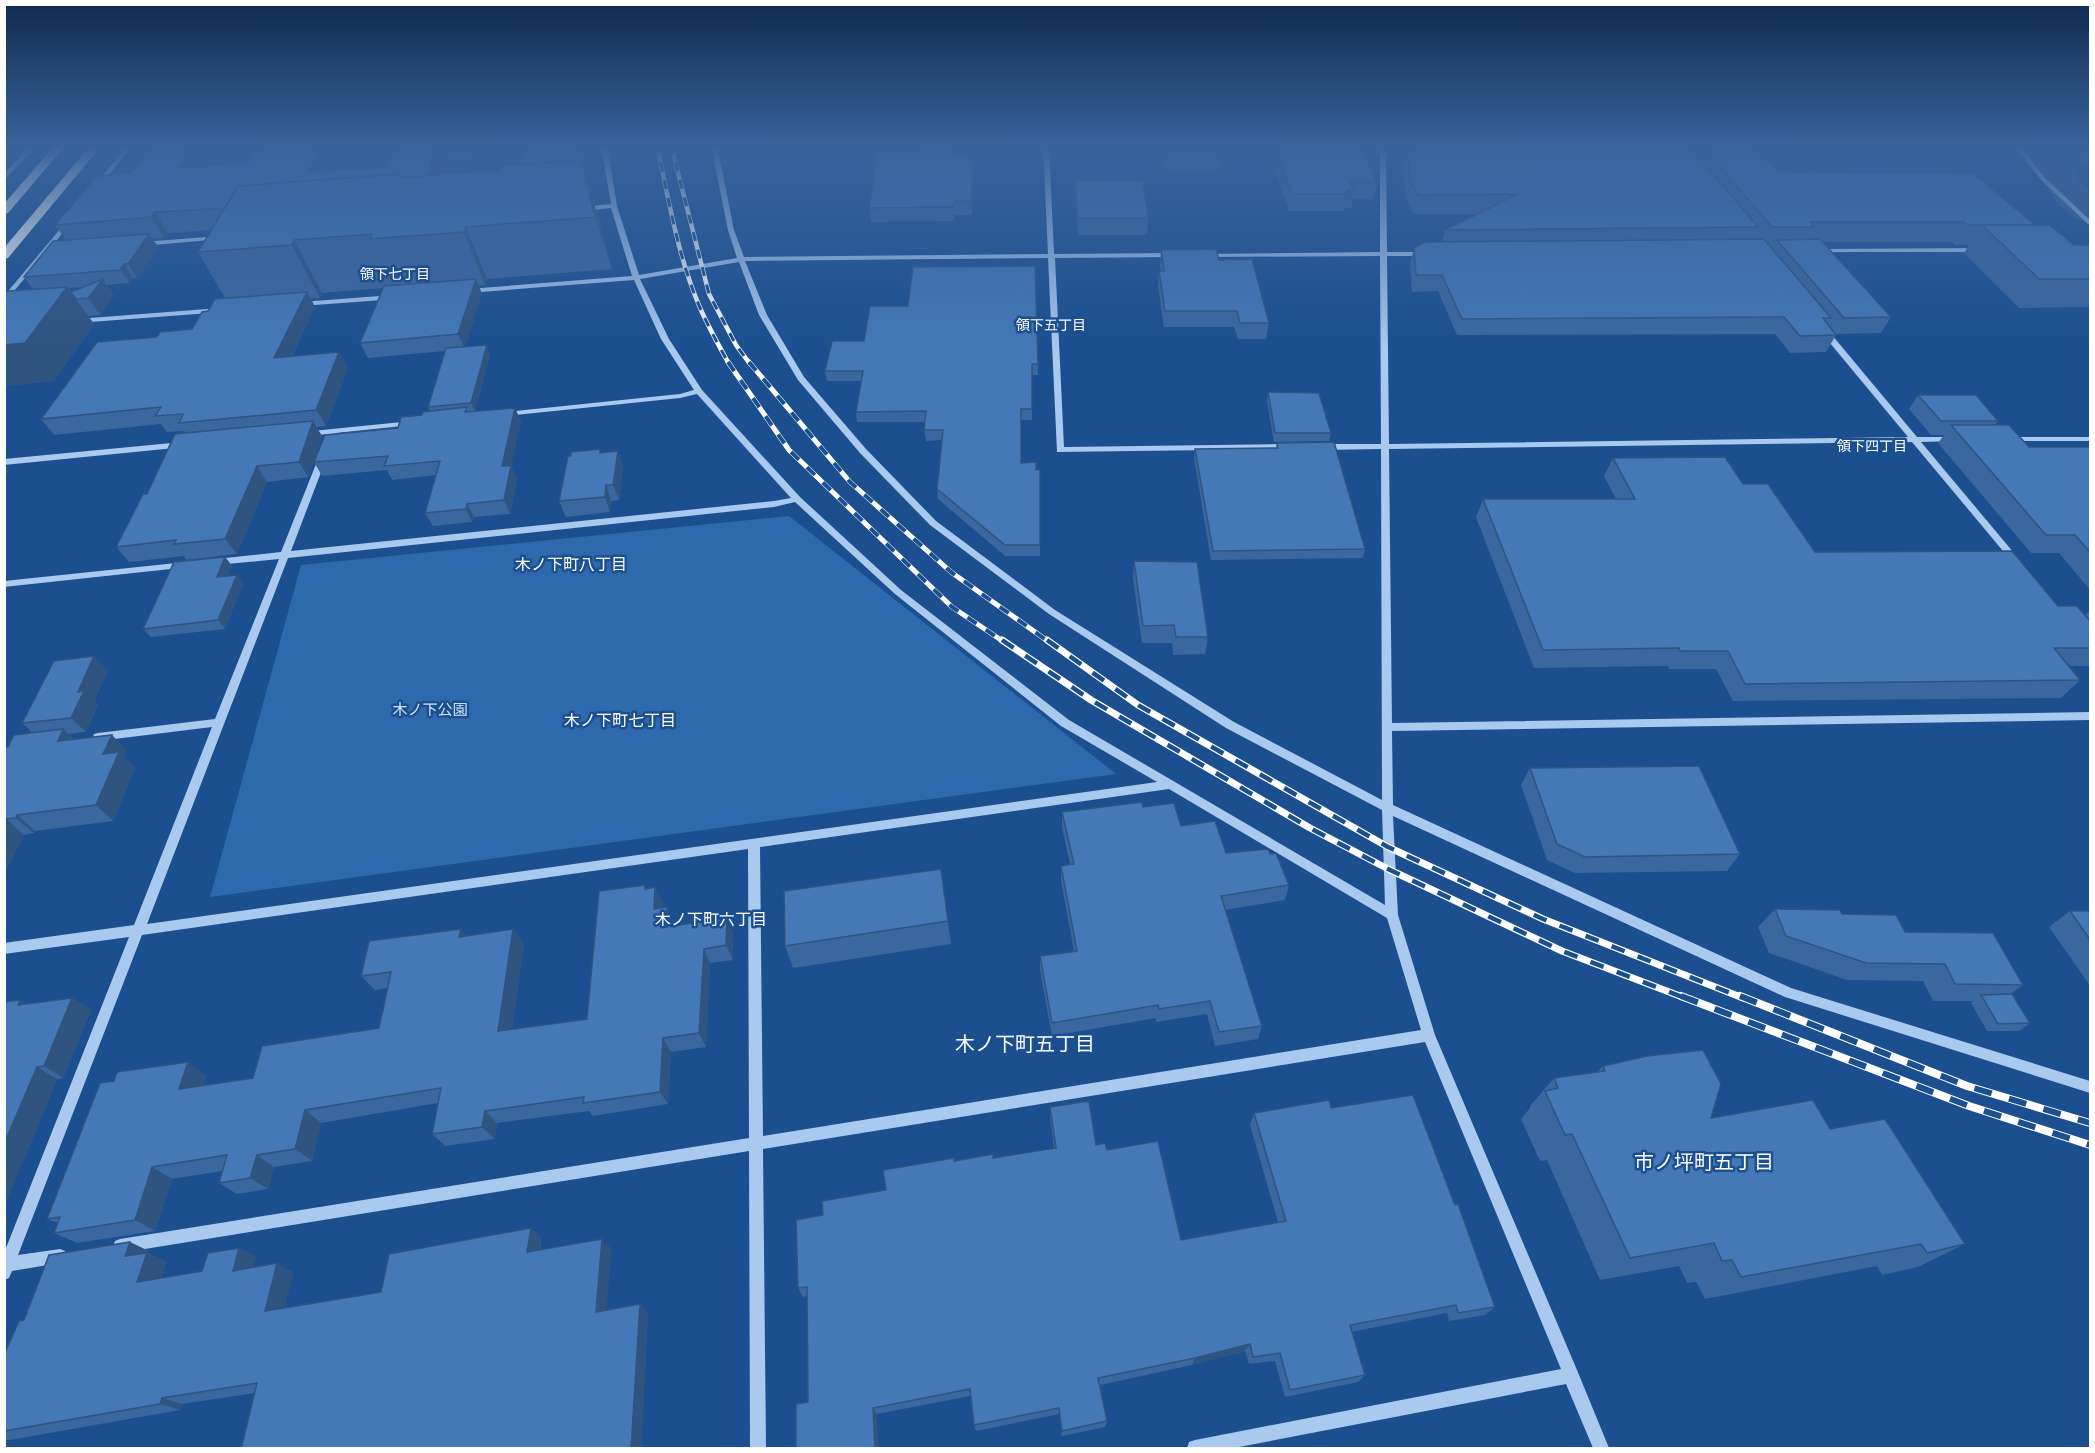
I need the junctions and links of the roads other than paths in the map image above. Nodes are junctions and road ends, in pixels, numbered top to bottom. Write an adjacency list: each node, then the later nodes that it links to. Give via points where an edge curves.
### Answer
1 (41, 213): 20 (highway)
2 (616, 213): 22 (street)
3 (727, 213): 21 (street)
4 (1049, 213): 17 (street)
5 (1384, 213): 15 (street)
6 (2079, 213): 8 (street)
7 (73, 216): 14 (street)
8 (2091, 224)
9 (222, 238): 10 (street)
10 (139, 244)
11 (1985, 250): 13 (street)
12 (56, 251): 14 (street)
13 (1810, 251)
14 (44, 252): 25 (street)
15 (1384, 254): 16 (street); 19 (street); 40 (street)
16 (1431, 254)
17 (1051, 255): 18 (street); 21 (street); 41 (street, via 1060,450)
18 (1182, 255)
19 (1194, 255)
20 (4, 256)
21 (741, 259): 22 (street); 55 (street, via 763,315 801,378 863,451 933,523 1052,612 1230,725)
22 (636, 278): 23 (street); 30 (street, via 665,339)
23 (457, 292)
24 (398, 297): 26 (street)
25 (4, 301)
26 (291, 305)
27 (231, 309): 28 (street)
28 (64, 322)
29 (1818, 323): 35 (street)
30 (699, 391): 31 (street); 44 (street)
31 (501, 414)
32 (417, 423): 33 (street)
33 (333, 431): 34 (street); 45 (street)
34 (298, 434)
35 (1914, 439): 36 (street); 40 (street); 48 (street)
36 (1965, 439)
37 (2000, 439): 38 (street)
38 (2091, 439)
39 (192, 444): 43 (street)
40 (1386, 446): 42 (street); 52 (street)
41 (1305, 447)
42 (1316, 447)
43 (4, 462)
44 (797, 498): 45 (street, via 774,504); 54 (street, via 898,592 1065,723)
45 (285, 555): 46 (street); 51 (street)
46 (203, 563)
47 (192, 565): 49 (street)
48 (2021, 567)
49 (4, 584)
50 (2091, 716): 52 (street)
51 (220, 722): 53 (street); 58 (street)
52 (1389, 727): 55 (street)
53 (84, 738)
54 (1169, 785): 56 (street); 57 (street)
55 (1390, 809): 57 (street); 61 (street, via 1789,993)
56 (754, 845): 58 (street); 62 (street)
57 (1392, 915): 60 (street)
58 (139, 930): 59 (street); 65 (street)
59 (4, 949)
60 (1429, 1035): 62 (street); 66 (street)
61 (2091, 1087)
62 (756, 1143): 63 (street); 67 (street)
63 (101, 1249)
64 (78, 1253): 65 (street)
65 (6, 1267)
66 (1572, 1375): 68 (street); 69 (street)
67 (758, 1449)
68 (1195, 1449)
69 (1601, 1449)

